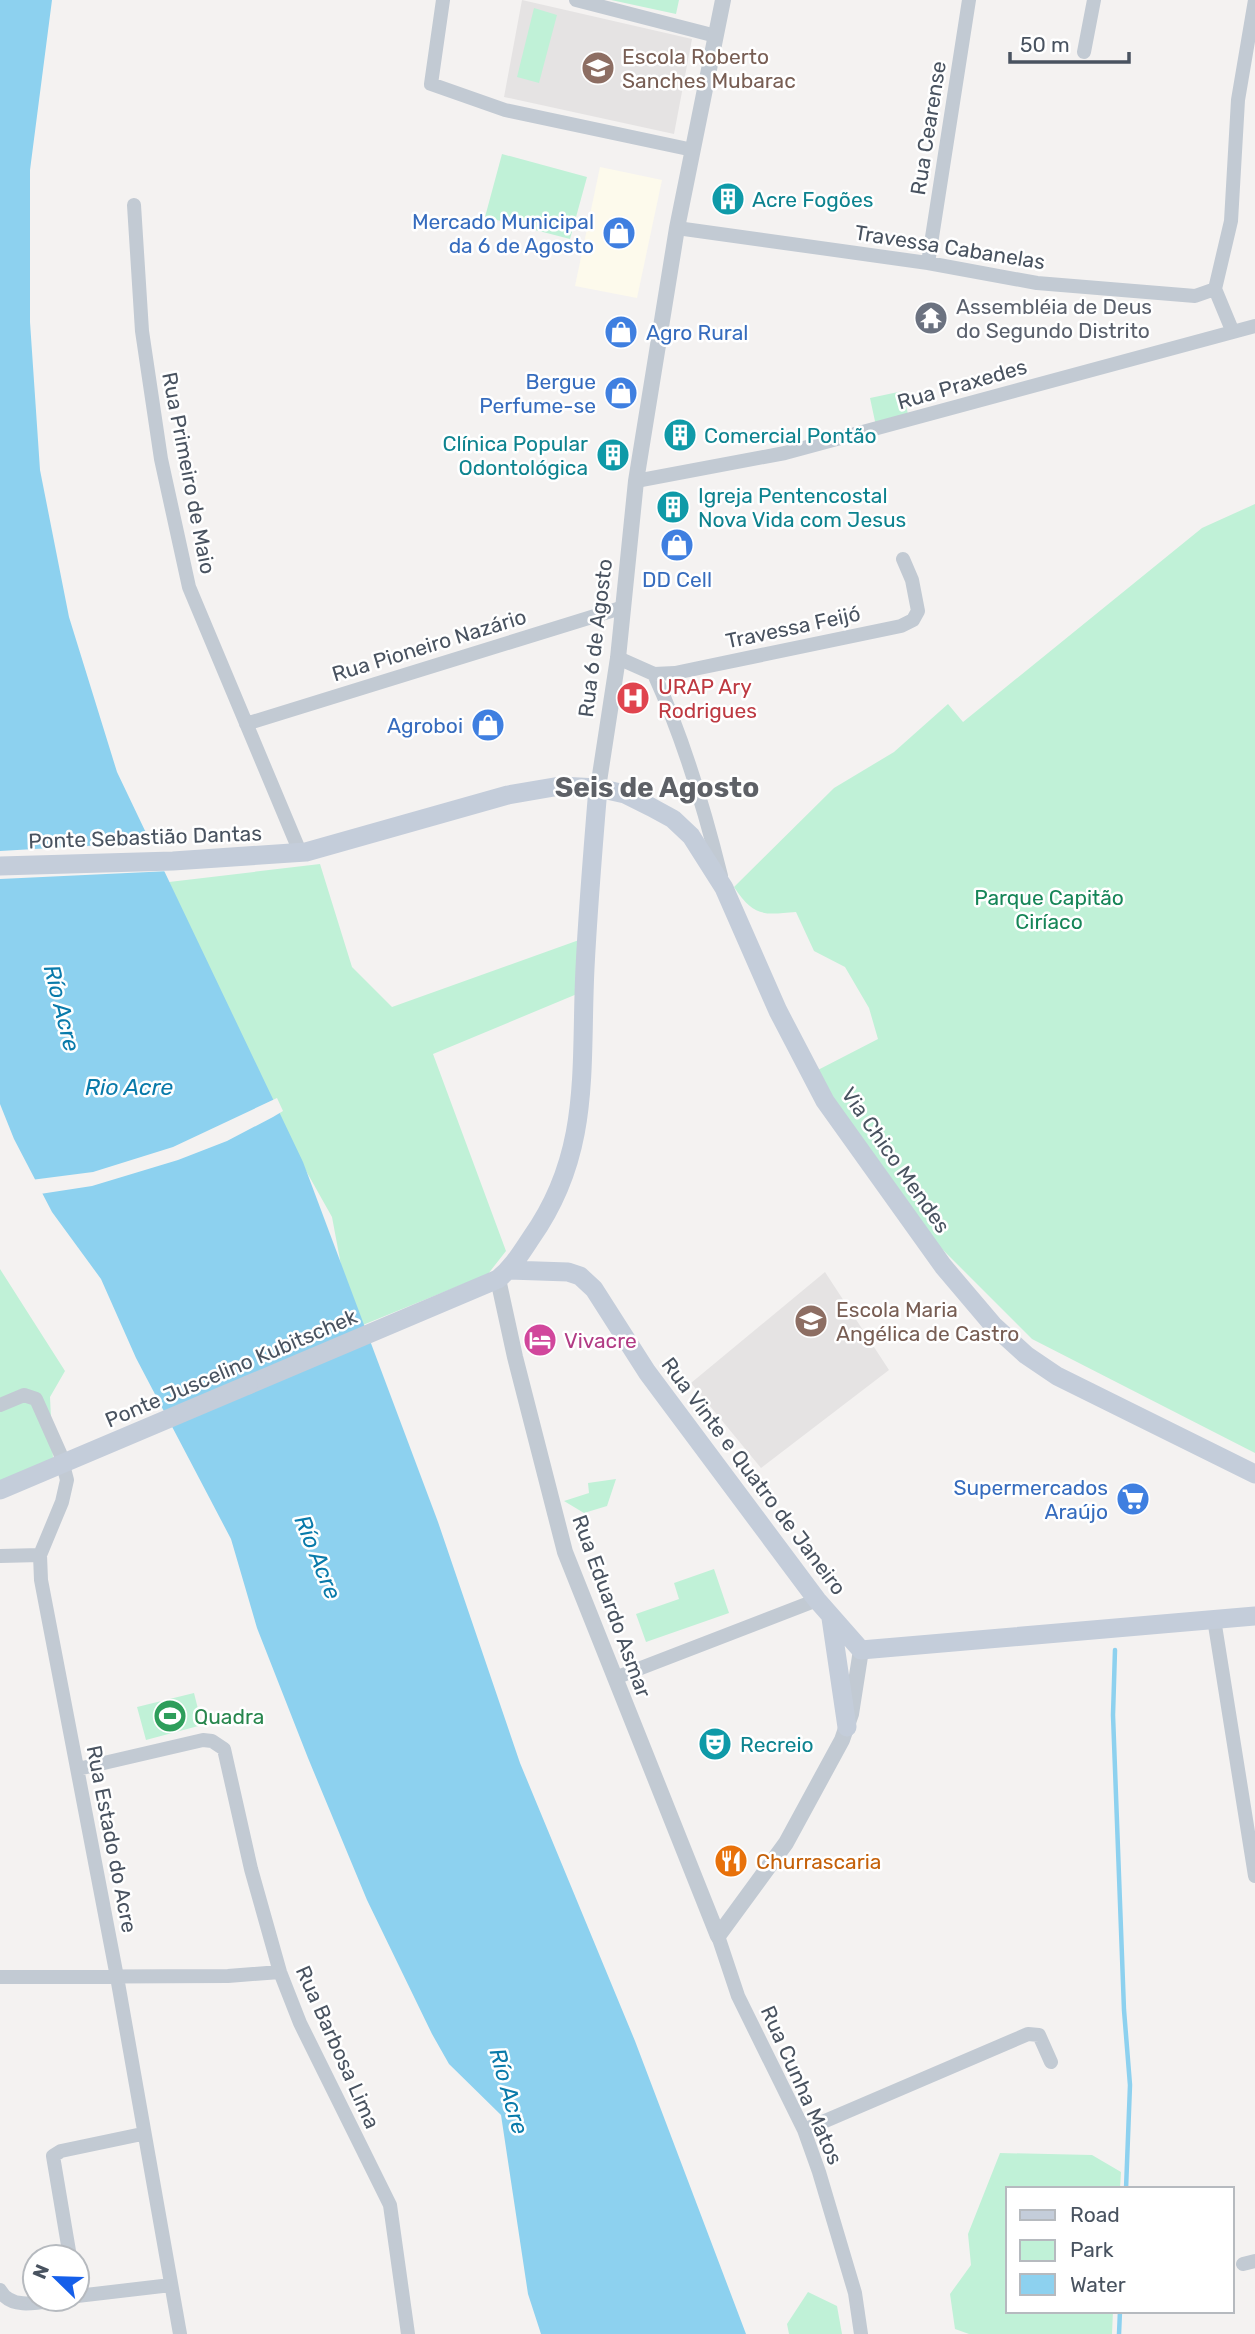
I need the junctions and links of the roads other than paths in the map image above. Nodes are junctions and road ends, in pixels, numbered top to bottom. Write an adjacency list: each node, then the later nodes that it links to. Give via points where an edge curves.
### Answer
1 (443, 0): 9 (street, via 431,84 505,110)
2 (576, 0): 7 (street)
3 (723, 0): 7 (street, Rua 6 de Agosto)
4 (970, 0): 12 (street, Rua Cearense)
5 (1094, 0): 8 (street)
6 (1255, 0): 13 (street, via 1238,100 1231,221)
7 (716, 36): 9 (street, Rua 6 de Agosto)
8 (1084, 52)
9 (693, 150): 11 (street, Rua 6 de Agosto)
10 (134, 205): 21 (street, Rua Primeiro de Maio, via 142,331 161,459 189,587)
11 (677, 228): 12 (street, Travessa Cabanelas); 16 (street, Rua 6 de Agosto)
12 (928, 263): 13 (street, Travessa Cabanelas, via 1037,283 1195,296)
13 (1216, 289): 15 (street)
14 (1255, 326): 15 (street, Rua Praxedes)
15 (1232, 330): 16 (street, Rua Praxedes, via 785,453)
16 (636, 481): 18 (street, Rua 6 de Agosto)
17 (903, 559): 20 (street, Travessa Feijó, via 918,611 913,620)
18 (624, 607): 19 (street, Rua 6 de Agosto); 21 (street, Rua Pioneiro Nazário)
19 (618, 658): 20 (street); 22 (street, Rua 6 de Agosto)
20 (654, 674): 25 (street, via 676,721 701,796)
21 (246, 724): 23 (street, Rua Primeiro de Maio)
22 (598, 788): 23 (main road, Ponte Sebastião Dantas, via 560,786 509,795); 25 (main road, Via Chico Mendes, via 625,794 673,819 691,836); 26 (main road, Rua 6 de Agosto, via 578,1130 550,1211)
23 (296, 853): 24 (main road, Ponte Sebastião Dantas)
24 (0, 866)
25 (724, 888): 28 (main road, Via Chico Mendes, via 778,1011 825,1101 943,1266 993,1325 1057,1376)
26 (504, 1275): 29 (main road, Ponte Juscelino Kubitschek, bridge); 32 (main road, Rua Vinte e Quatro de Janeiro, via 568,1272 594,1289 648,1372); 37 (street, Rua Eduardo Asmar, via 514,1357 565,1552)
27 (0, 1405): 30 (street, Rua Estado do Acre, via 24,1395 36,1399 68,1480)
28 (1255, 1474)
29 (0, 1490)
30 (40, 1555): 31 (street); 39 (street, Rua Estado do Acre)
31 (0, 1556)
32 (817, 1600): 34 (main road, Rua Vinte e Quatro de Janeiro); 37 (street)
33 (1255, 1616): 35 (main road)
34 (831, 1617): 36 (main road, Rua Vinte e Quatro de Janeiro); 38 (main road)
35 (1214, 1619): 36 (main road); 40 (street)
36 (861, 1650): 38 (street)
37 (615, 1678): 41 (street, Rua Eduardo Asmar)
38 (847, 1727): 41 (street, via 786,1843)
39 (78, 1769): 42 (street, Rua Barbosa Lima, via 212,1741 223,1749); 44 (street, Rua Estado do Acre)
40 (1255, 1876)
41 (718, 1936): 46 (street, Rua Cunha Matos, via 738,1996)
42 (280, 1972): 44 (street); 54 (street, Rua Barbosa Lima, via 300,2023 390,2205)
43 (0, 1977): 44 (street)
44 (117, 1977): 47 (street, Rua Estado do Acre)
45 (1051, 2062): 46 (street, via 1039,2035 1028,2034)
46 (804, 2130): 55 (street, Rua Cunha Matos, via 855,2293)
47 (142, 2134): 48 (street, via 56,2153 52,2161); 49 (street, Rua Estado do Acre)
48 (67, 2243)
49 (171, 2285): 51 (street); 53 (street, Rua Estado do Acre)
50 (0, 2290): 52 (street, via 3,2296)
51 (91, 2294)
52 (21, 2303)
53 (180, 2334)
54 (408, 2334)
55 (861, 2334)

